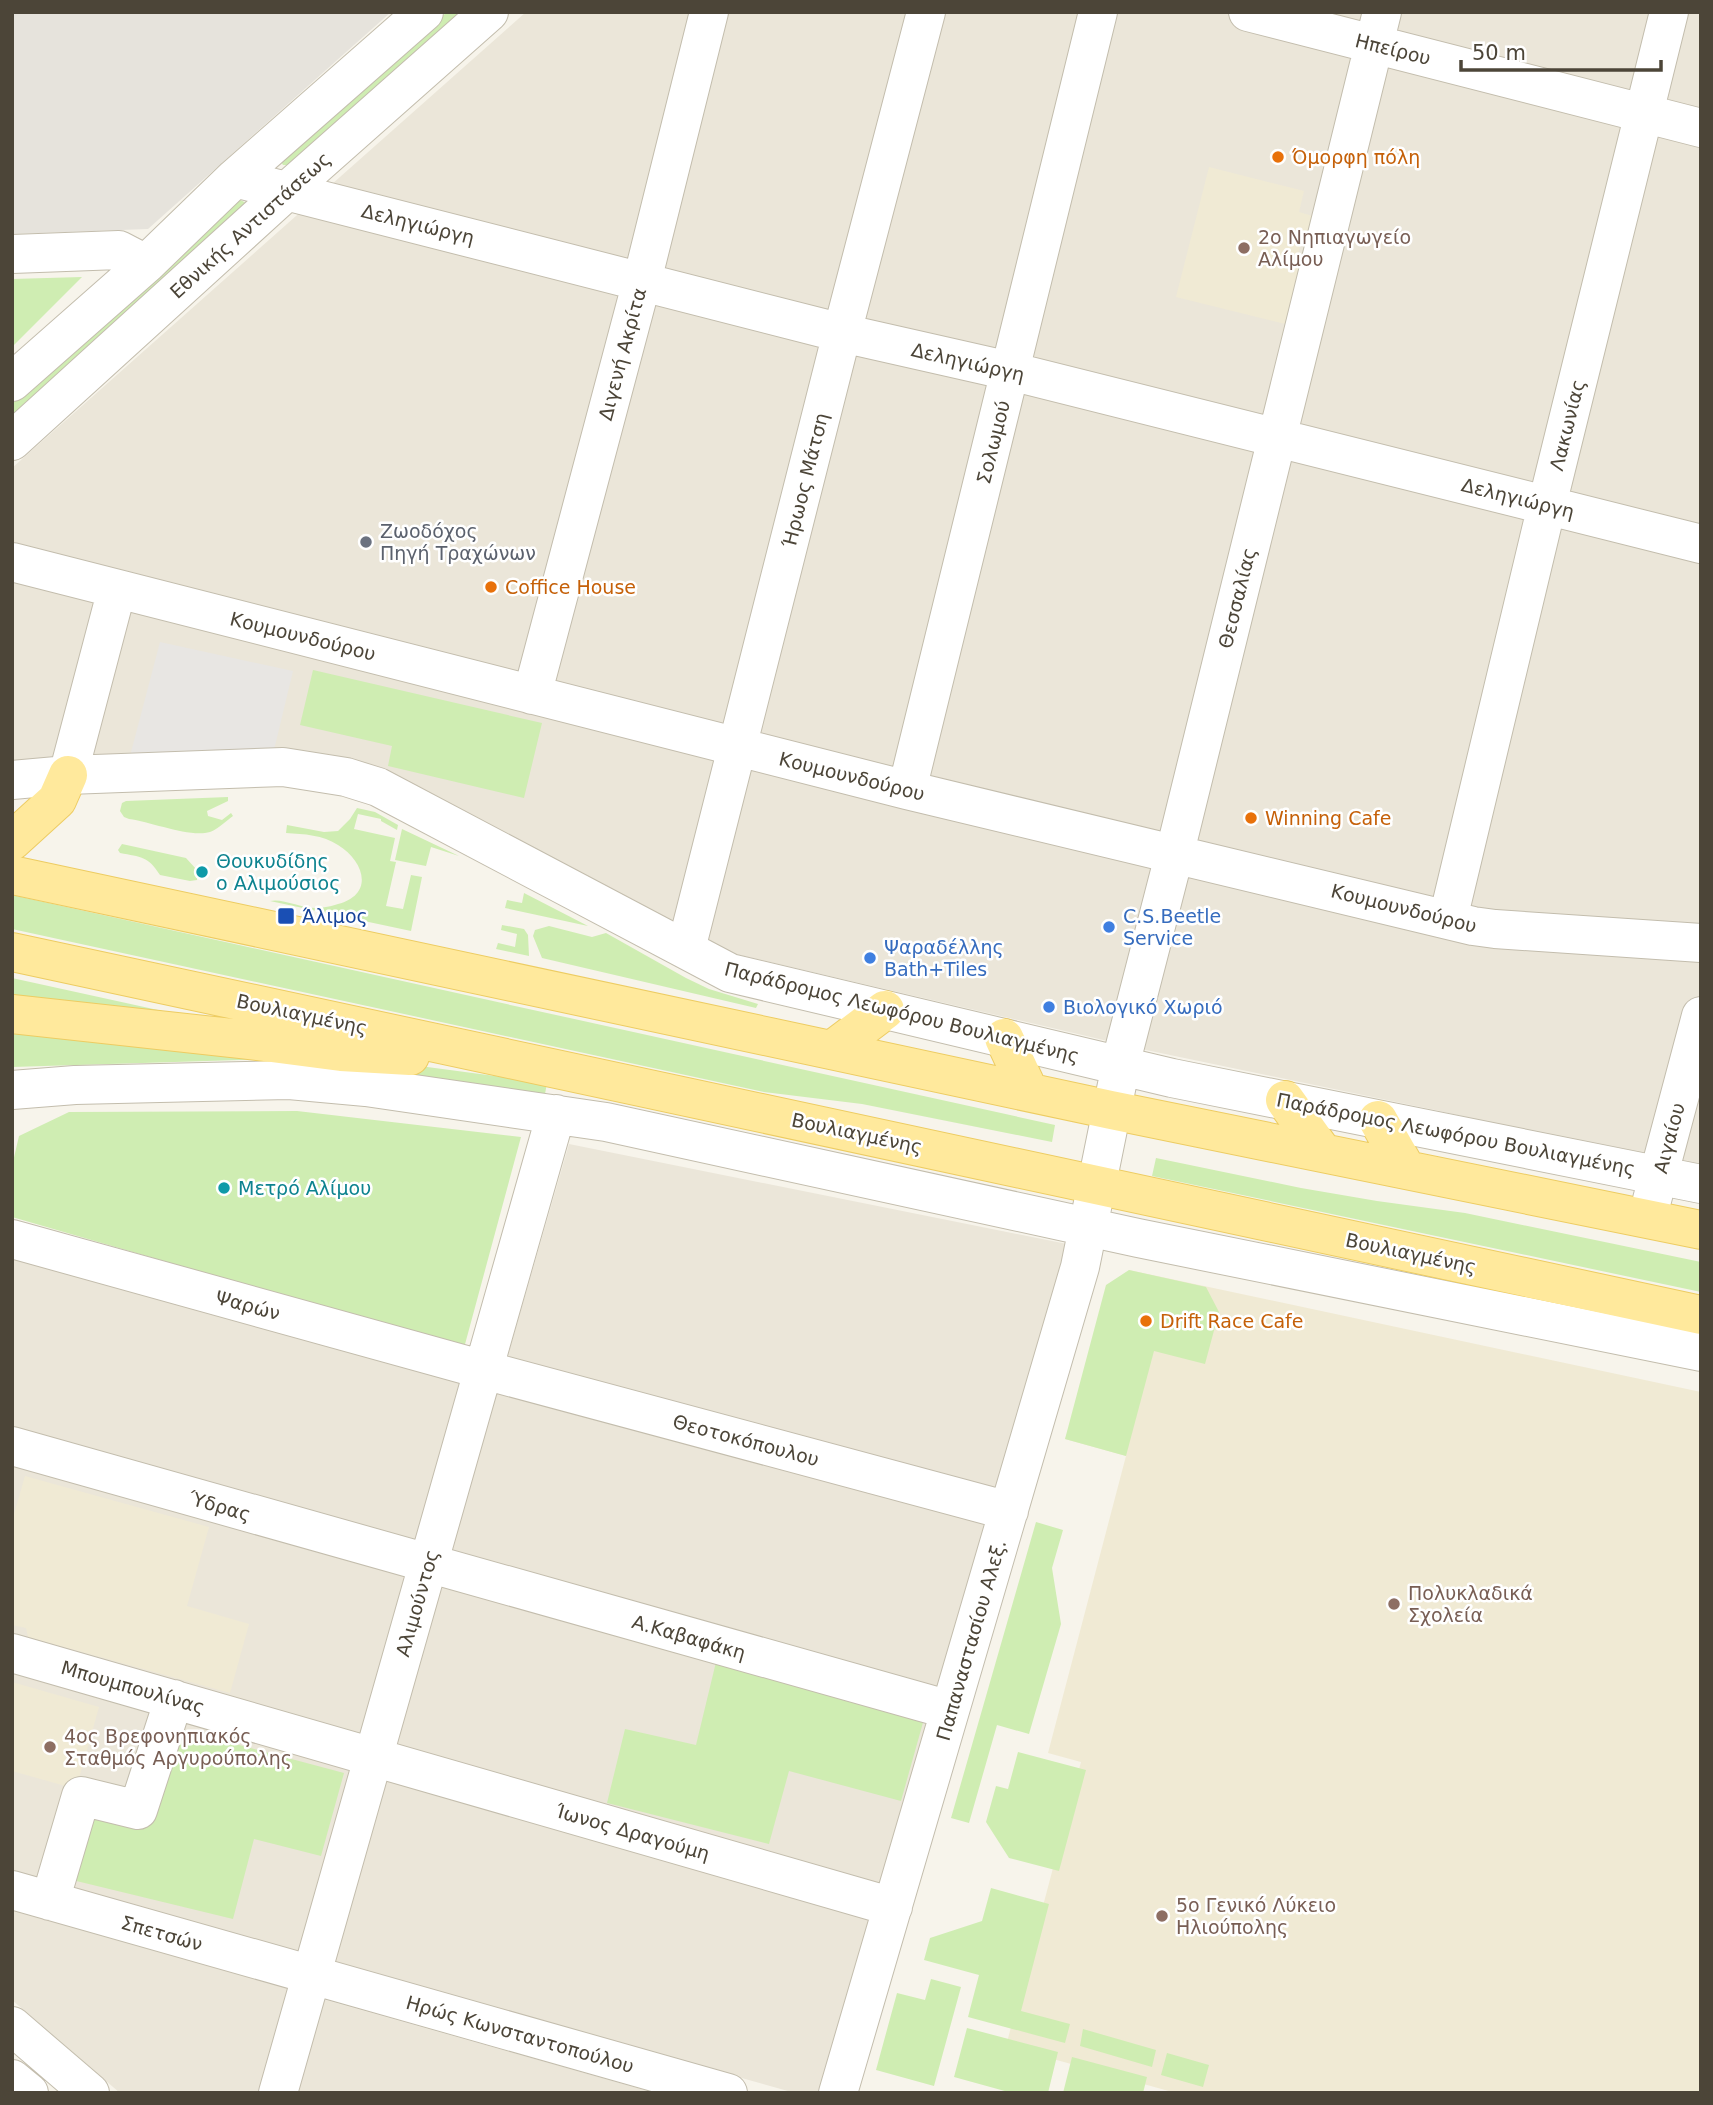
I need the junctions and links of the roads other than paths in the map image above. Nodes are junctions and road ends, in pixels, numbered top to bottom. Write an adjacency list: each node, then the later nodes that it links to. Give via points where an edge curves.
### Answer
1 (424, 12): 11 (street)
2 (489, 12): 12 (street, Εθνικής Αντιστάσεως)
3 (709, 12): 15 (street, Διγενή Ακρίτα)
4 (926, 12): 16 (street, Ήρωος Μάτση)
5 (1098, 12): 17 (street, Σολωμού)
6 (1248, 12): 8 (street, Ηπείρου)
7 (1670, 12): 9 (street, Λακωνίας)
8 (1378, 28): 9 (street, Ηπείρου); 19 (street, Θεσσαλίας)
9 (1644, 114): 10 (street, Ηπείρου); 21 (street, Λακωνίας)
10 (1701, 128)
11 (236, 178): 12 (street, Δεληγιώργη); 14 (street)
12 (288, 190): 15 (street, Δεληγιώργη); 20 (street, Εθνικής Αντιστάσεως)
13 (12, 254): 14 (street, via 119,250)
14 (146, 264): 18 (street)
15 (642, 281): 16 (street, Δεληγιώργη); 25 (street, Διγενή Ακρίτα)
16 (842, 333): 17 (street, Δεληγιώργη); 26 (street, Ήρωος Μάτση)
17 (1010, 371): 19 (street, Δεληγιώργη); 29 (street, Σολωμού)
18 (12, 382)
19 (1277, 439): 21 (street, Δεληγιώργη); 31 (street, Θεσσαλίας)
20 (12, 441)
21 (1547, 505): 22 (street, Δεληγιώργη); 33 (street, Λακωνίας)
22 (1701, 544)
23 (12, 562): 24 (street, Κουμουνδούρου)
24 (117, 589): 25 (street, Κουμουνδούρου); 27 (street)
25 (532, 695): 26 (street, Κουμουνδούρου)
26 (737, 747): 29 (street, Κουμουνδούρου); 35 (street, Ήρωος Μάτση)
27 (68, 775): 28 (street, Παράδρομος Λεωφόρου Βουλιαγμένης); 30 (main road, via 57,800); 35 (street, Παράδρομος Λεωφόρου Βουλιαγμένης, via 283,767 346,777 378,788)
28 (12, 780)
29 (907, 790): 31 (street, Κουμουνδούρου)
30 (12, 841)
31 (1175, 852): 33 (street, Κουμουνδούρου); 43 (street, Θεσσαλίας)
32 (12, 874): 41 (main road)
33 (1448, 919): 34 (street, Κουμουνδούρου, via 1495,929)
34 (1701, 943)
35 (686, 949): 37 (street, Παράδρομος Λεωφόρου Βουλιαγμένης, via 730,973)
36 (12, 952): 42 (main road, Βουλιαγμένης)
37 (885, 1010): 40 (street, Παράδρομος Λεωφόρου Βουλιαγμένης); 41 (main road)
38 (12, 1014): 42 (main road, via 341,1052)
39 (1701, 1016): 52 (street, Αιγαίου)
40 (1004, 1038): 43 (street, Παράδρομος Λεωφόρου Βουλιαγμένης); 45 (main road)
41 (832, 1050): 45 (main road)
42 (529, 1063): 54 (main road, Βουλιαγμένης)
43 (1121, 1066): 46 (street, Παράδρομος Λεωφόρου Βουλιαγμένης); 47 (street, Θεσσαλίας)
44 (12, 1090): 48 (street, via 289,1080)
45 (1029, 1092): 47 (main road)
46 (1285, 1100): 49 (street, Παράδρομος Λεωφόρου Βουλιαγμένης); 50 (main road)
47 (1111, 1110): 50 (main road); 54 (street, Θεσσαλίας)
48 (556, 1114): 56 (street, via 648,1129); 61 (street, Αλιμούντος)
49 (1378, 1120): 51 (main road); 52 (street, Παράδρομος Λεωφόρου Βουλιαγμένης)
50 (1323, 1153): 51 (main road)
51 (1406, 1169): 55 (main road)
52 (1659, 1175): 53 (street, Παράδρομος Λεωφόρου Βουλιαγμένης); 55 (street, Αιγαίου)
53 (1701, 1184)
54 (1096, 1185): 56 (street, Παπαναστασίου Αλεξ.); 59 (main road, Βουλιαγμένης)
55 (1647, 1219): 57 (main road)
56 (1088, 1226): 60 (street); 63 (street, Παπαναστασίου Αλεξ.)
57 (1701, 1230)
58 (12, 1239): 61 (street, Ψαρών)
59 (1701, 1315)
60 (1701, 1352)
61 (484, 1370): 63 (street, Θεοτοκόπουλου); 64 (street, Αλιμούντος)
62 (12, 1446): 64 (street, Ύδρας)
63 (1009, 1511): 67 (street, Παπαναστασίου Αλεξ.)
64 (428, 1565): 67 (street, Α.Καβαφάκη); 68 (street, Αλιμούντος)
65 (12, 1653): 66 (street, Μπουμπουλίνας)
66 (174, 1699): 68 (street, Μπουμπουλίνας); 70 (street, via 138,1810 81,1796)
67 (950, 1710): 71 (street, Παπαναστασίου Αλεξ.)
68 (374, 1756): 71 (street, Ίωνος Δραγούμη); 72 (street, Αλιμούντος)
69 (12, 1890): 70 (street, Σπετσών)
70 (50, 1901): 72 (street, Σπετσών)
71 (892, 1907): 79 (street, Παπαναστασίου Αλεξ.)
72 (312, 1975): 77 (street, Αλιμούντος); 78 (street, Ηρώς Κωνσταντοπούλου)
73 (12, 2026): 76 (street)
74 (12, 2079): 75 (street)
75 (29, 2093)
76 (90, 2093)
77 (278, 2093)
78 (728, 2093)
79 (838, 2093)

